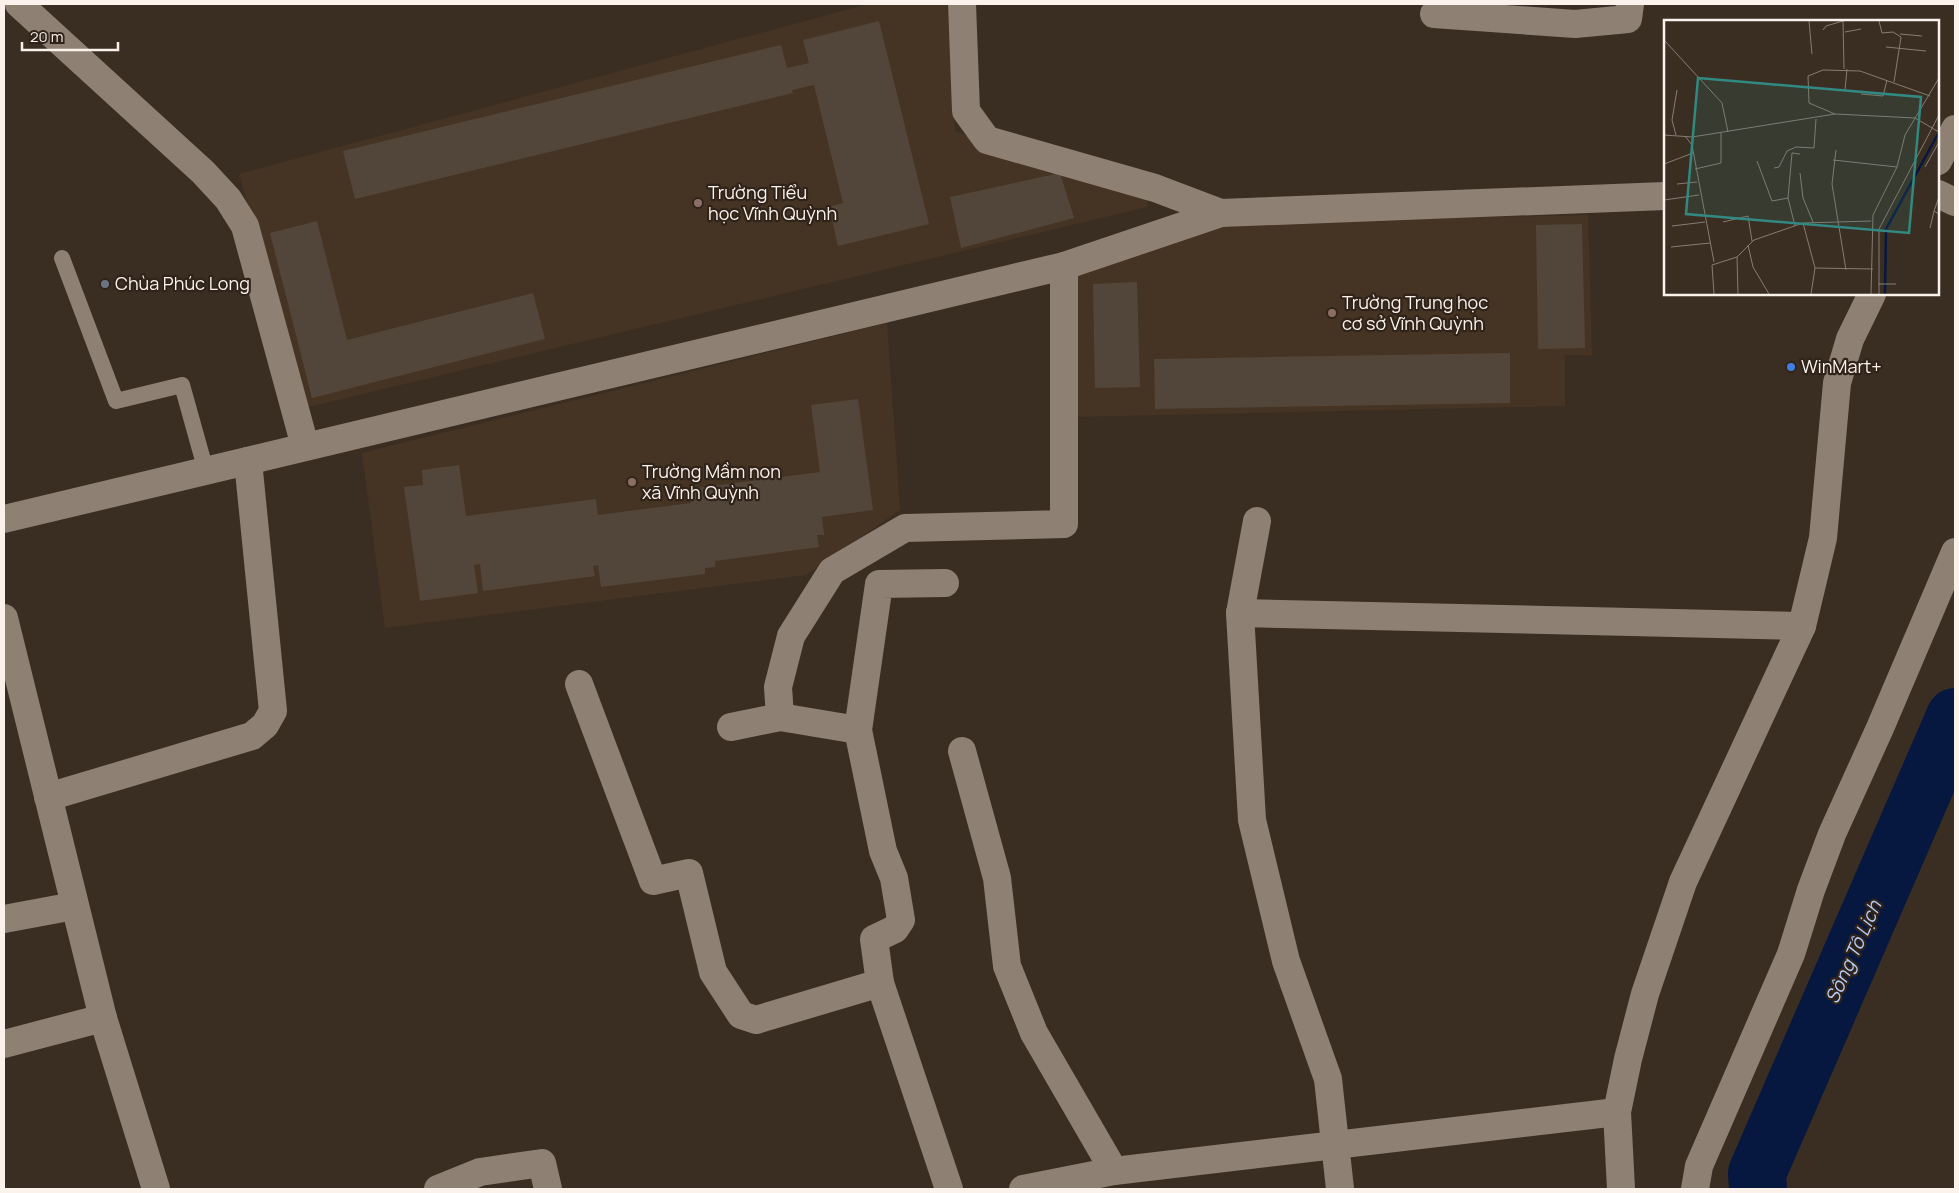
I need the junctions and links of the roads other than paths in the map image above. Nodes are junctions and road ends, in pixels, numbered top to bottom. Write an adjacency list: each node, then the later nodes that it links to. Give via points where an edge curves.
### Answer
1 (19, 4): 14 (street, via 203,172 228,200 245,226)
2 (962, 4): 10 (street, via 966,111 987,140 1156,188)
3 (1630, 4): 4 (street, via 1628,19 1575,24)
4 (1434, 14)
5 (1955, 129): 6 (street)
6 (1939, 158)
7 (1939, 194): 9 (street)
8 (1664, 196): 10 (street)
9 (1955, 202)
10 (1221, 212): 12 (street)
11 (62, 258): 16 (lane, via 116,400 182,385)
12 (1064, 266): 14 (street); 26 (street, via 1064,524 905,528 832,571 791,636 778,687)
13 (1872, 295): 23 (street, via 1850,339 1837,383 1823,538)
14 (305, 446): 15 (street)
15 (248, 461): 16 (street); 30 (street, via 273,711 265,725 252,736)
16 (206, 471): 17 (street)
17 (4, 519)
18 (1257, 521): 21 (street)
19 (1955, 552): 46 (street, via 1832,834 1791,954 1699,1166)
20 (945, 584): 28 (street, via 879,584)
21 (1240, 613): 23 (street); 37 (street, via 1252,820 1286,961 1328,1079)
22 (4, 618): 24 (street)
23 (1802, 626): 36 (street, via 1684,882 1645,994)
24 (9, 661): 30 (street)
25 (579, 684): 33 (street, via 653,881 689,874 712,972 741,1015 756,1020)
26 (780, 717): 27 (street); 28 (street)
27 (731, 727)
28 (858, 730): 33 (street, via 901,920 895,929 874,939)
29 (962, 751): 38 (street, via 998,878 1007,966 1034,1033)
30 (48, 797): 31 (street)
31 (74, 906): 32 (street); 34 (street)
32 (4, 919)
33 (880, 983): 42 (street)
34 (103, 1018): 35 (street); 39 (street)
35 (4, 1044)
36 (1617, 1112): 37 (street); 45 (street)
37 (1336, 1144): 38 (street); 44 (street)
38 (1114, 1171): 43 (street)
39 (156, 1189)
40 (438, 1189): 41 (street, via 480,1172 542,1163)
41 (548, 1189)
42 (949, 1189)
43 (1026, 1189)
44 (1340, 1189)
45 (1620, 1189)
46 (1695, 1189)

